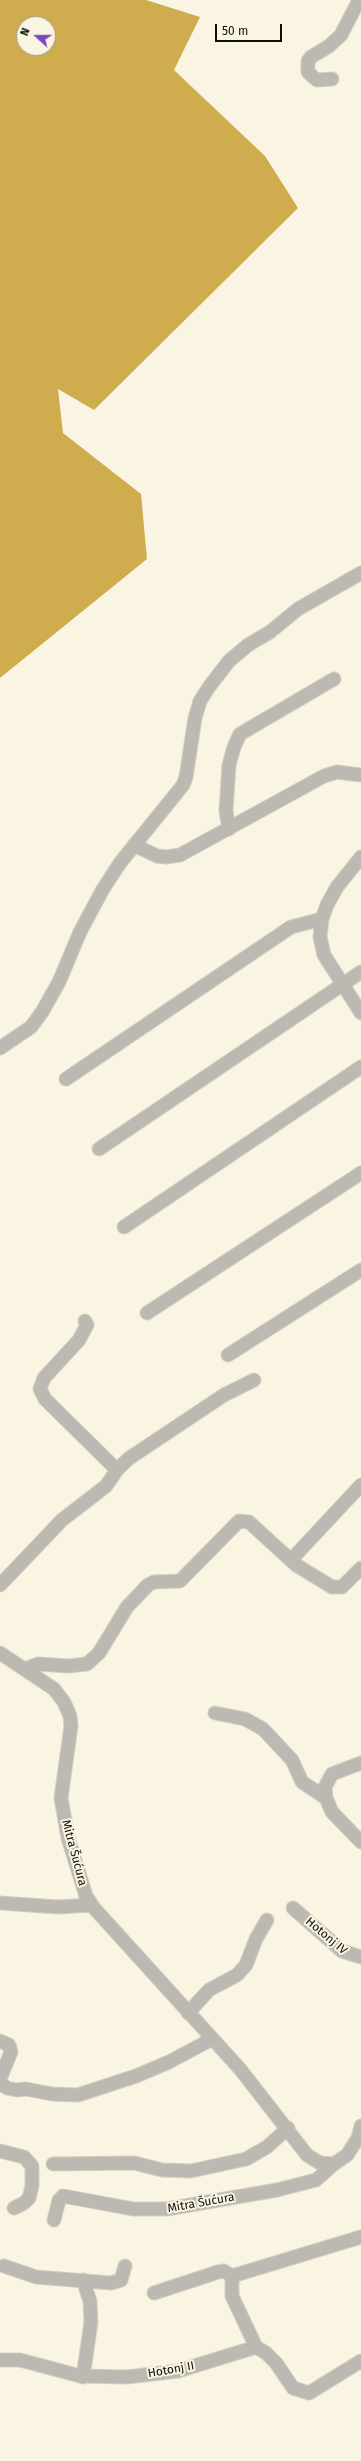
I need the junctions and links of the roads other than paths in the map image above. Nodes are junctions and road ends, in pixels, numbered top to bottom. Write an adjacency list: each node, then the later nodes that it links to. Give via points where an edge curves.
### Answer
1 (359, 0): 2 (street, via 341,35 308,62 308,72 317,80)
2 (332, 78)
3 (361, 574): 7 (street, via 298,609 229,661 200,701 183,785)
4 (334, 679): 6 (street, via 240,734 229,765 226,811)
5 (361, 775): 6 (street, via 338,772 324,776)
6 (228, 829): 7 (street, via 180,855 157,856)
7 (134, 845): 13 (street, via 90,913 59,982 42,1012 31,1027)
8 (361, 857): 9 (street, via 337,887)
9 (322, 919): 11 (street, via 320,937 324,955); 15 (street, via 291,927)
10 (361, 972): 11 (street)
11 (342, 984): 12 (street); 16 (street)
12 (361, 1013)
13 (0, 1048)
14 (361, 1067): 18 (street)
15 (66, 1079)
16 (99, 1149)
17 (361, 1173): 20 (street)
18 (124, 1227)
19 (361, 1270): 22 (street)
20 (147, 1313)
21 (85, 1321): 24 (street, via 85,1331 44,1378 40,1389 45,1399)
22 (228, 1355)
23 (254, 1380): 24 (street, via 224,1395 164,1434 128,1459)
24 (117, 1470): 28 (street, via 106,1486 62,1520)
25 (361, 1485): 26 (street)
26 (291, 1560): 27 (street, via 338,1589); 30 (street, via 248,1522 239,1520 180,1581 154,1582 148,1585 127,1607 99,1653 87,1664 38,1664)
27 (361, 1568)
28 (0, 1585)
29 (0, 1653): 30 (street, Mitra Šućura)
30 (25, 1669): 36 (street, Mitra Šućura, via 54,1689 70,1716 62,1806 80,1880)
31 (215, 1713): 33 (street, via 223,1717 245,1719 263,1729 292,1760 302,1782)
32 (361, 1763): 33 (street, via 332,1774 325,1787)
33 (326, 1798): 34 (street, via 339,1821)
34 (361, 1842)
35 (0, 1903): 36 (street, via 58,1907)
36 (92, 1904): 40 (street, Mitra Šućura)
37 (293, 1908): 39 (street, Hotonj IV, via 342,1951)
38 (267, 1920): 40 (street, via 246,1965 237,1975 209,1990)
39 (361, 1958)
40 (188, 2013): 41 (street, Mitra Šućura)
41 (212, 2039): 44 (street, via 136,2076 78,2095 17,2090); 46 (street, Mitra Šućura)
42 (0, 2041): 43 (street, via 9,2045 11,2052)
43 (0, 2079)
44 (0, 2083)
45 (361, 2126): 49 (street, Mitra Šućura, via 358,2138 347,2155)
46 (288, 2128): 48 (street, via 267,2147 246,2159 191,2171 162,2170 134,2163); 49 (street, Mitra Šućura, via 312,2159 320,2163)
47 (0, 2151): 50 (street, via 24,2157 32,2166 32,2186 28,2198)
48 (53, 2164)
49 (334, 2164): 51 (street, Mitra Šućura, via 316,2180 302,2184 167,2209 133,2209 63,2196 59,2200)
50 (14, 2208)
51 (54, 2220)
52 (361, 2237): 55 (street)
53 (4, 2266): 56 (street, via 36,2277)
54 (125, 2266): 56 (street, via 121,2280 110,2283)
55 (232, 2276): 57 (street, via 218,2272); 58 (street, via 232,2296)
56 (83, 2280): 61 (street, via 90,2301 91,2322)
57 (154, 2293)
58 (256, 2347): 60 (street, via 276,2363 293,2388 309,2393); 61 (street, Hotonj II, via 178,2371 127,2377)
59 (0, 2360): 61 (street, Hotonj II, via 20,2360)
60 (361, 2361)
61 (83, 2377)

